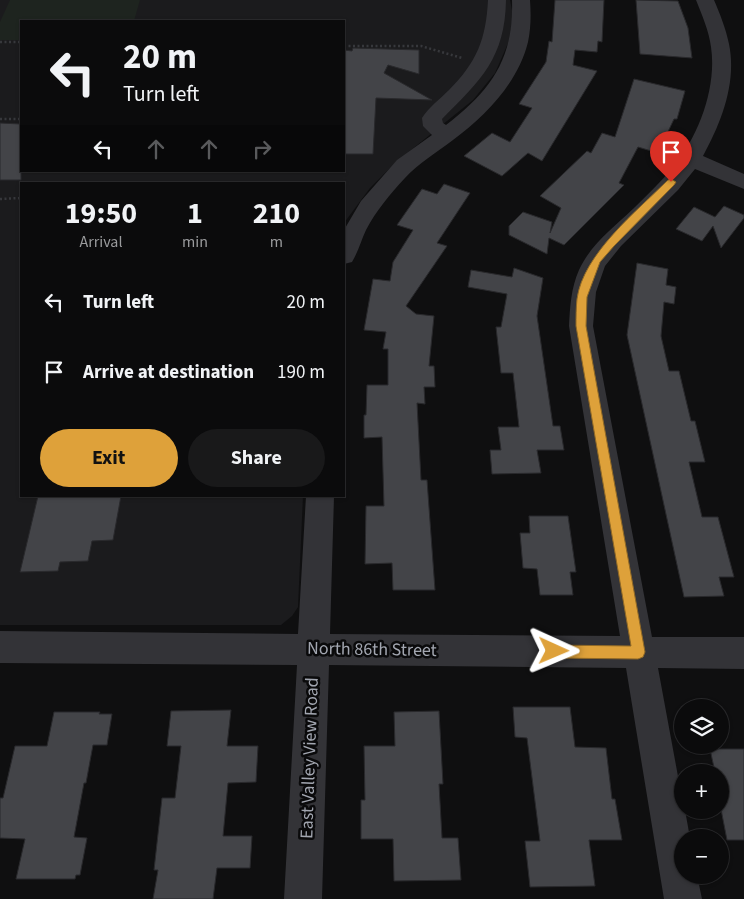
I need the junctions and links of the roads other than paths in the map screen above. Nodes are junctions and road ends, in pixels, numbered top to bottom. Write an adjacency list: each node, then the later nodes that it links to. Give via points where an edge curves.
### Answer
1 (497, 0): 4 (street, via 498,21 482,63 462,89 432,118 432,126)
2 (521, 0): 4 (street, via 520,42 505,75 482,106)
3 (705, 0): 5 (street, via 716,29 722,71 713,115)
4 (446, 135): 7 (street, via 406,164 359,223)
5 (691, 159): 6 (street); 11 (street, via 661,194 610,243 596,261 582,297 581,326)
6 (744, 182)
7 (345, 254)
8 (320, 497): 10 (street, East Valley View Road)
9 (0, 647): 10 (street, North 86th Street)
10 (313, 648): 11 (street, North 86th Street); 13 (street, East Valley View Road)
11 (638, 652): 12 (street, North 86th Street); 14 (street)
12 (744, 653)
13 (303, 899)
14 (683, 899)

